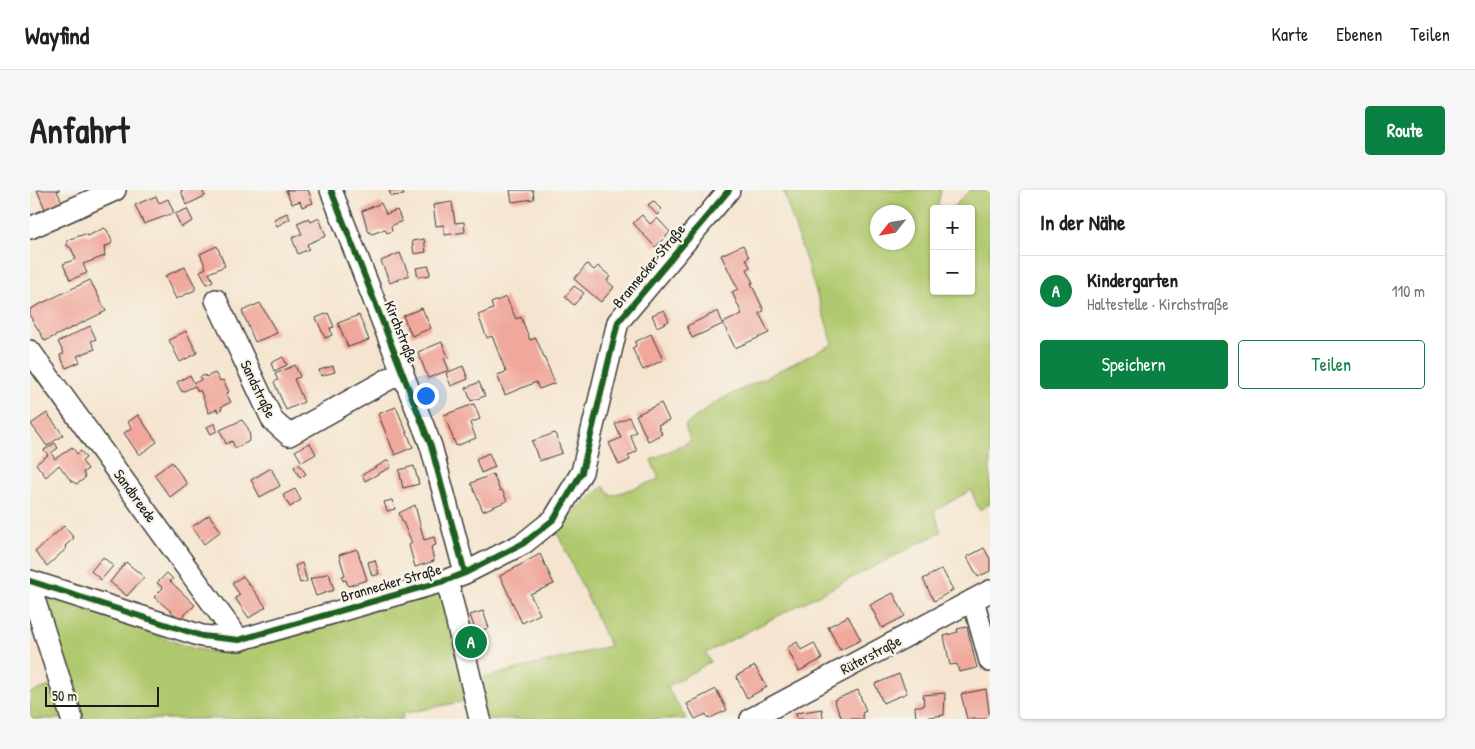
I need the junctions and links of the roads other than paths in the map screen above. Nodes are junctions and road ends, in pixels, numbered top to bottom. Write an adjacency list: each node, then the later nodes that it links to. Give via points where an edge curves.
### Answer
1 (115, 190): 4 (street)
2 (330, 190): 7 (street, Kirchstraße)
3 (729, 190): 8 (street, Brannecker Straße, via 618,322 582,472 554,519 524,543)
4 (30, 228)
5 (216, 300): 7 (street, Sandstraße, via 273,421 289,435)
6 (30, 351): 11 (street, Sandbreede)
7 (403, 370): 8 (street, Kirchstraße, via 431,446)
8 (456, 577): 11 (street, Brannecker Straße); 14 (street, Kirchstraße)
9 (32, 581): 11 (street, Brannecker Straße, via 202,636); 13 (street, via 34,599)
10 (982, 595): 12 (street); 15 (street, Rüterstraße)
11 (239, 640)
12 (990, 661)
13 (72, 719)
14 (480, 719)
15 (751, 719)

